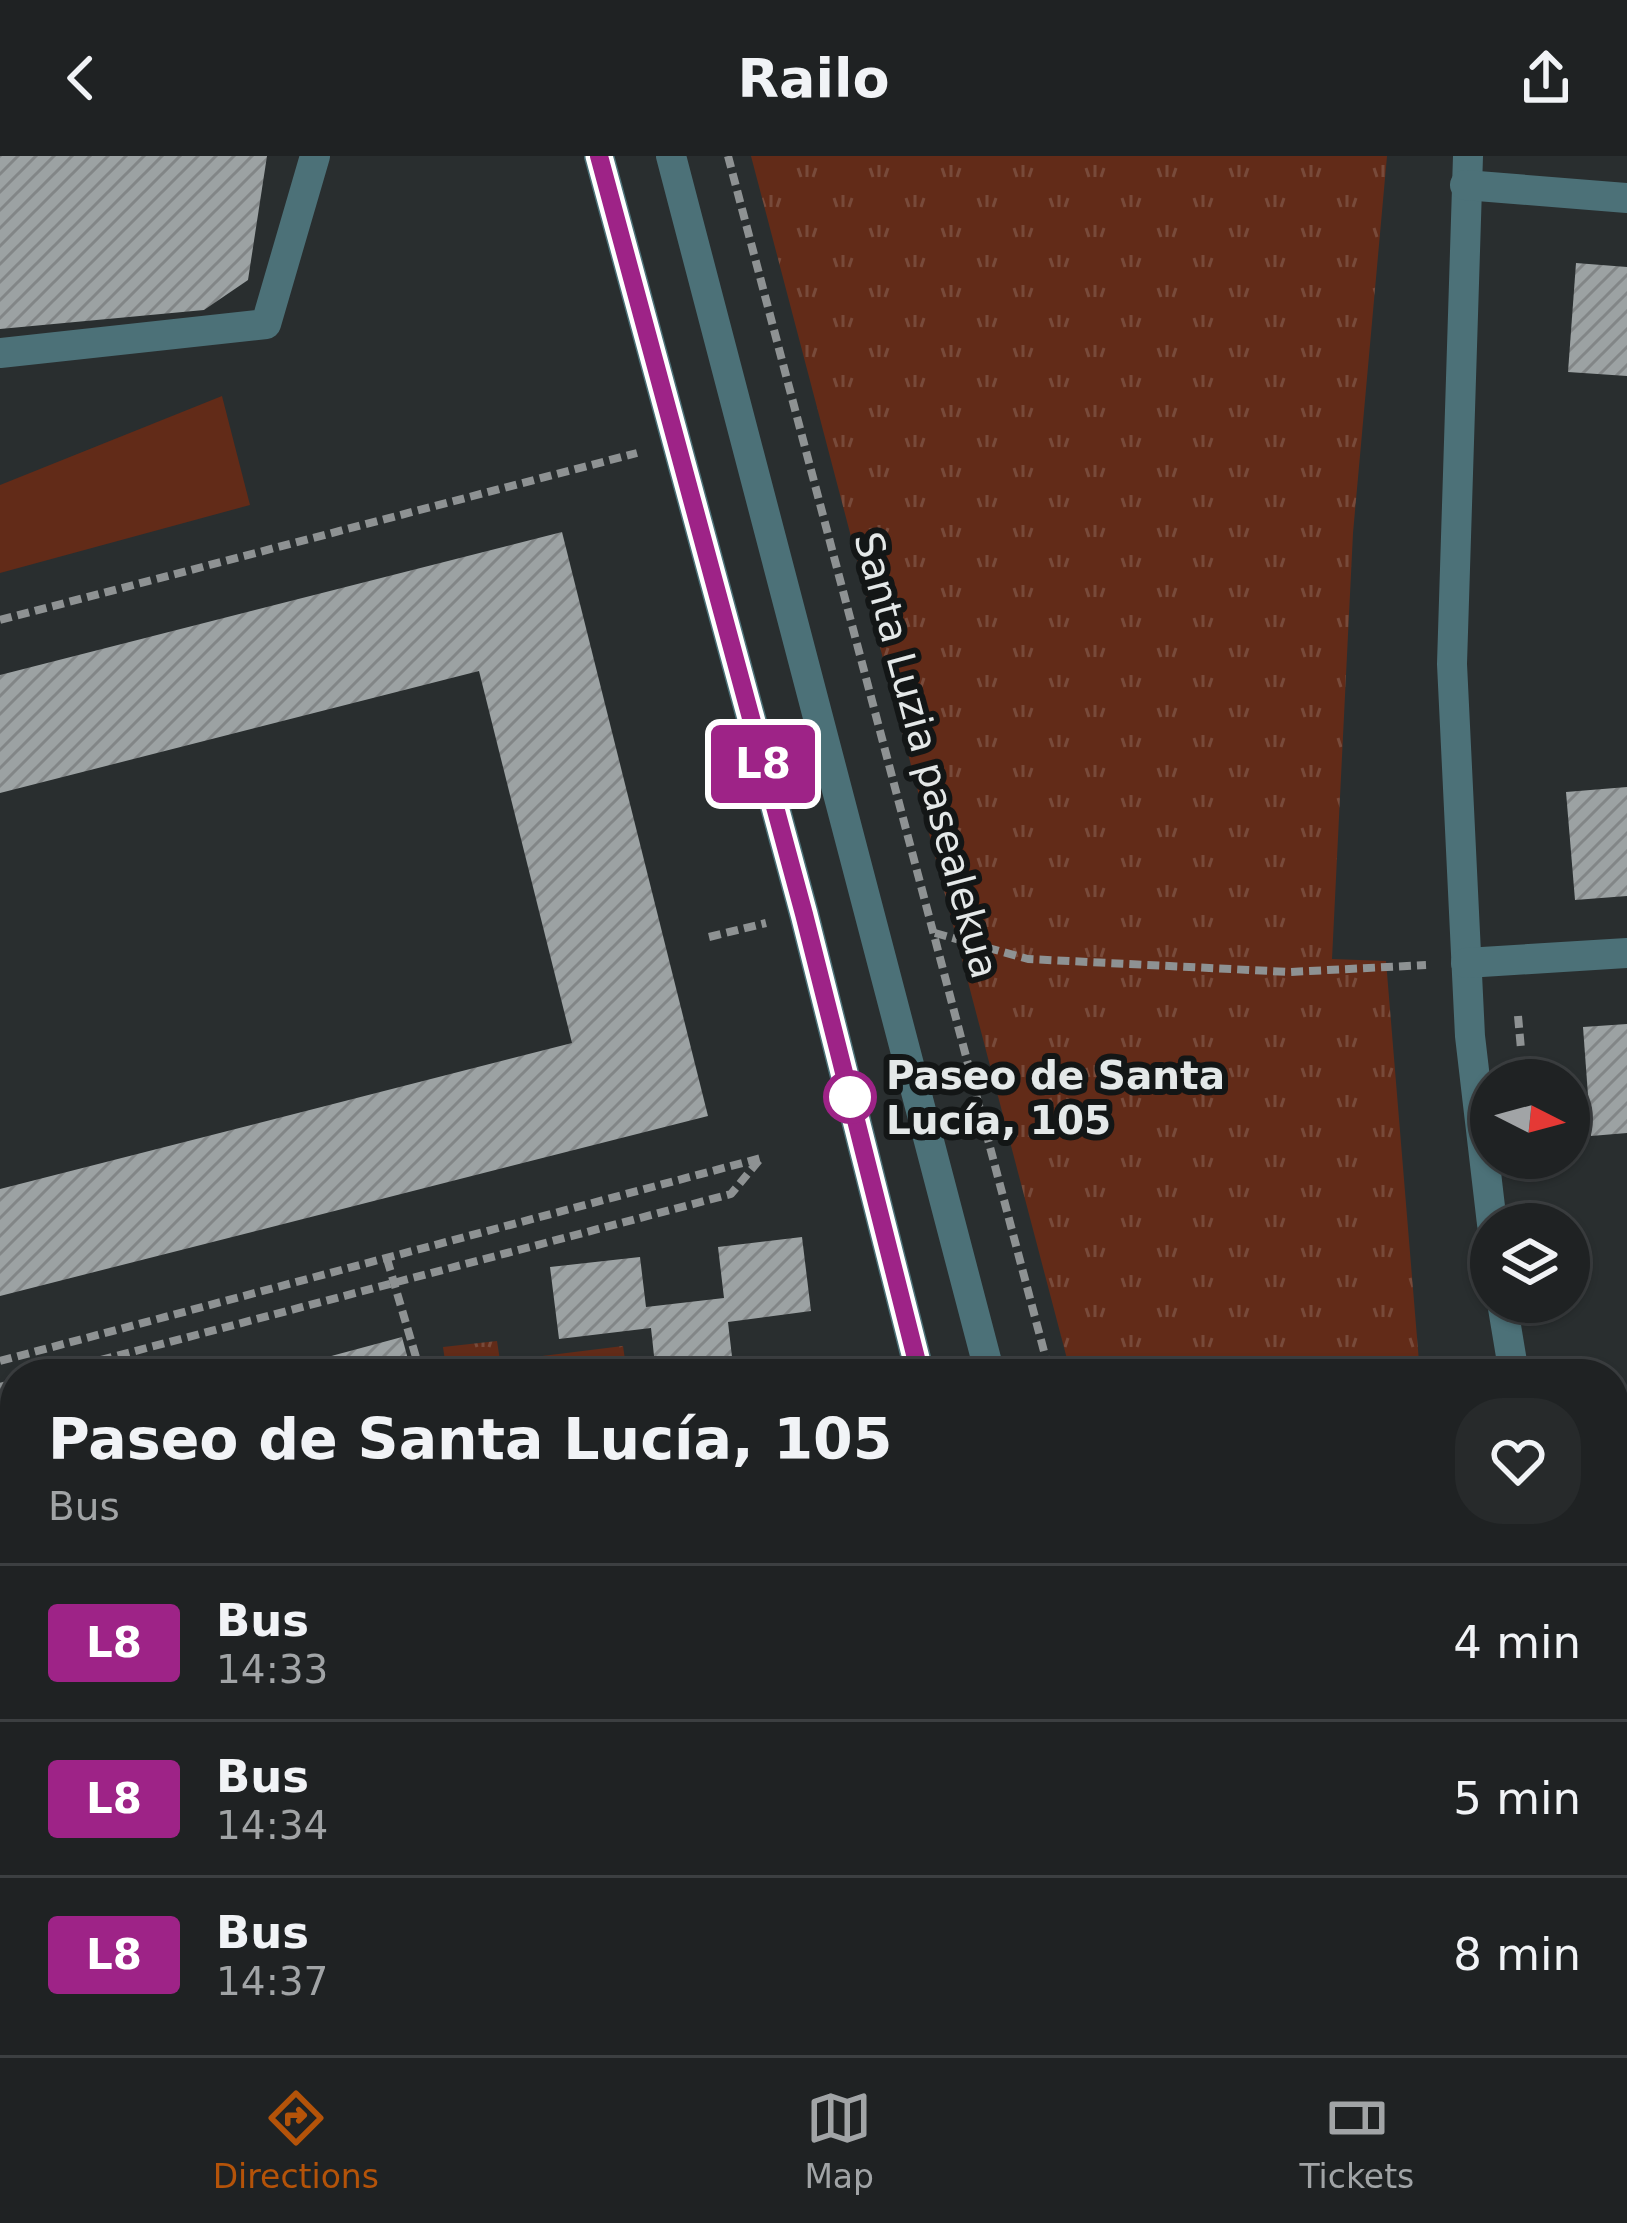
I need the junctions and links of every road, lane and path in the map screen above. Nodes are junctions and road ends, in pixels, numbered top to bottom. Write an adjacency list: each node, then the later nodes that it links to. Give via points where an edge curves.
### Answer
1 (315, 156): 7 (street, via 266,324)
2 (599, 156): 8 (street)
3 (671, 156): 24 (street)
4 (728, 156): 11 (path, Santa Luzia pasealekua)
5 (1467, 171): 6 (street); 14 (street, via 1452,664)
6 (1627, 198)
7 (0, 352)
8 (676, 443): 9 (path); 23 (street)
9 (0, 620)
10 (922, 928): 11 (path)
11 (934, 932): 14 (path, via 1028,959 1290,972); 25 (path, Santa Luzia pasealekua)
12 (1627, 953): 13 (street)
13 (1513, 962): 14 (street); 15 (path)
14 (1466, 963): 16 (street)
15 (1521, 1056)
16 (1490, 1203)
17 (387, 1259): 18 (path); 18 (path, via 761,1158 731,1194); 20 (path)
18 (394, 1283): 21 (path); 22 (path)
19 (1506, 1323): 26 (street)
20 (8, 1359)
21 (105, 1359)
22 (417, 1359)
23 (916, 1359)
24 (986, 1359)
25 (1046, 1359)
26 (1512, 1359)

